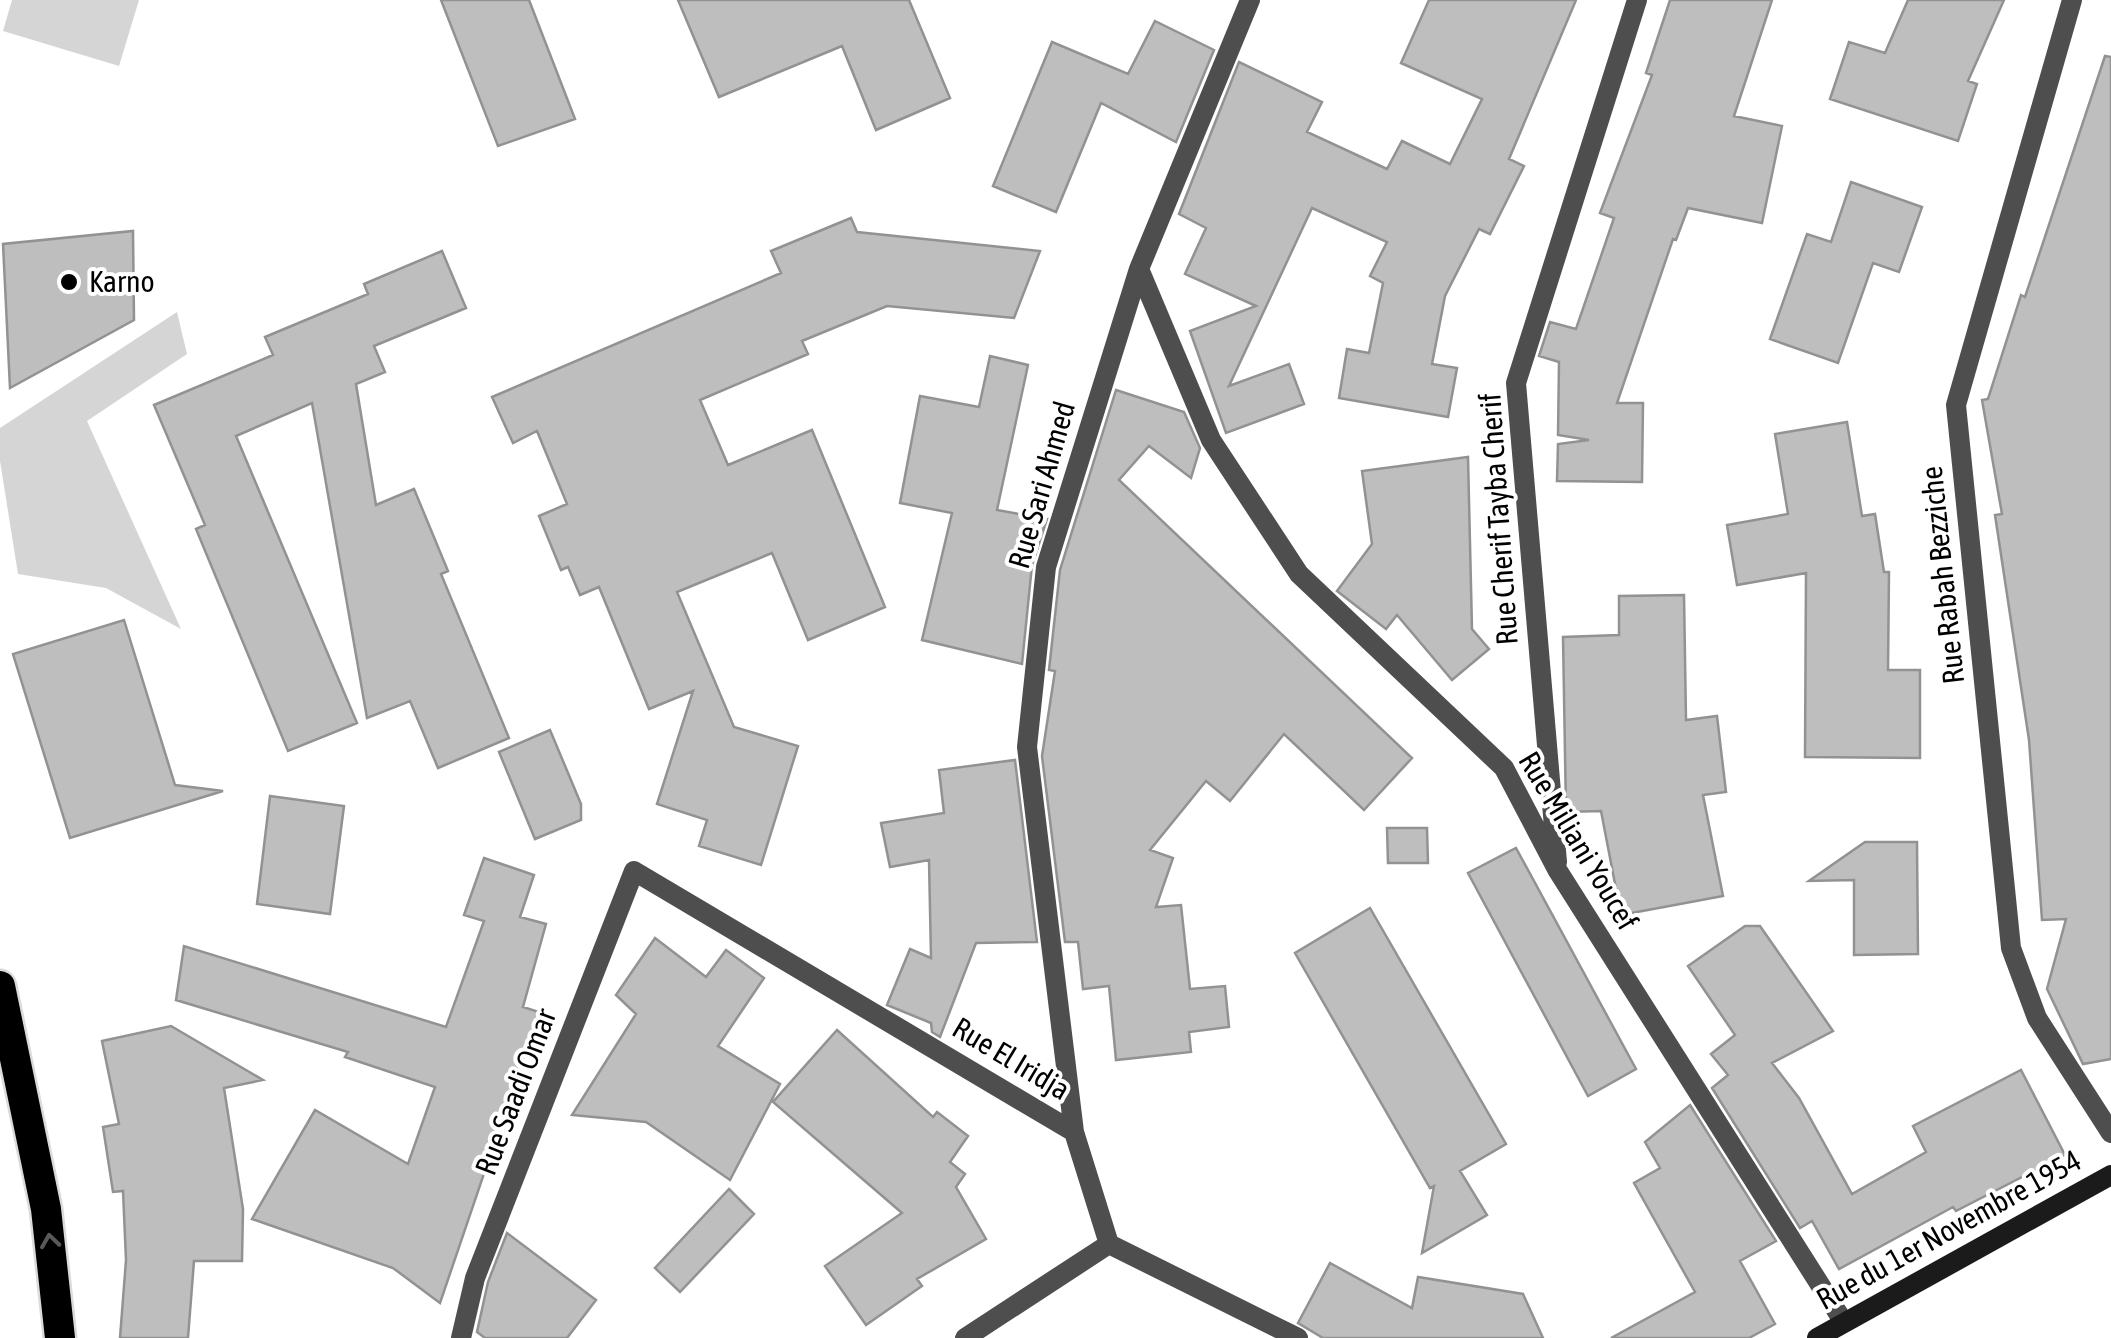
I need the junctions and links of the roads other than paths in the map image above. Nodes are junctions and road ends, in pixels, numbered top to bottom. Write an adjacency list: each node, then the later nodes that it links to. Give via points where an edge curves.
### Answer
1 (1250, 0): 4 (street, Rue Sari Ahmed)
2 (1637, 0): 6 (street, Rue Cherif Tayba Cherif, via 1516,383)
3 (2072, 0): 9 (street, Rue Rabah Bezziche, via 1956,405 2011,948 2037,1018)
4 (1139, 269): 6 (street, Rue Miliani Youcef, via 1210,440 1299,574 1504,768); 8 (street, Rue Sari Ahmed, via 1046,567 1028,748)
5 (634, 871): 8 (street, Rue El Iridja); 14 (street, Rue Saadi Omar, via 476,1278)
6 (1558, 872): 12 (street, Rue Miliani Youcef)
7 (0, 986): 13 (highway, one-way to 7, via 46,1209)
8 (1074, 1132): 11 (street, Rue El Iridja)
9 (2111, 1133)
10 (2111, 1175): 12 (street, Rue du 1er Novembre 1954)
11 (1110, 1244): 15 (street); 16 (street)
12 (1843, 1321): 17 (street, Rue du 1er Novembre 1954)
13 (60, 1338)
14 (462, 1338)
15 (965, 1338)
16 (1298, 1338)
17 (1816, 1338)

